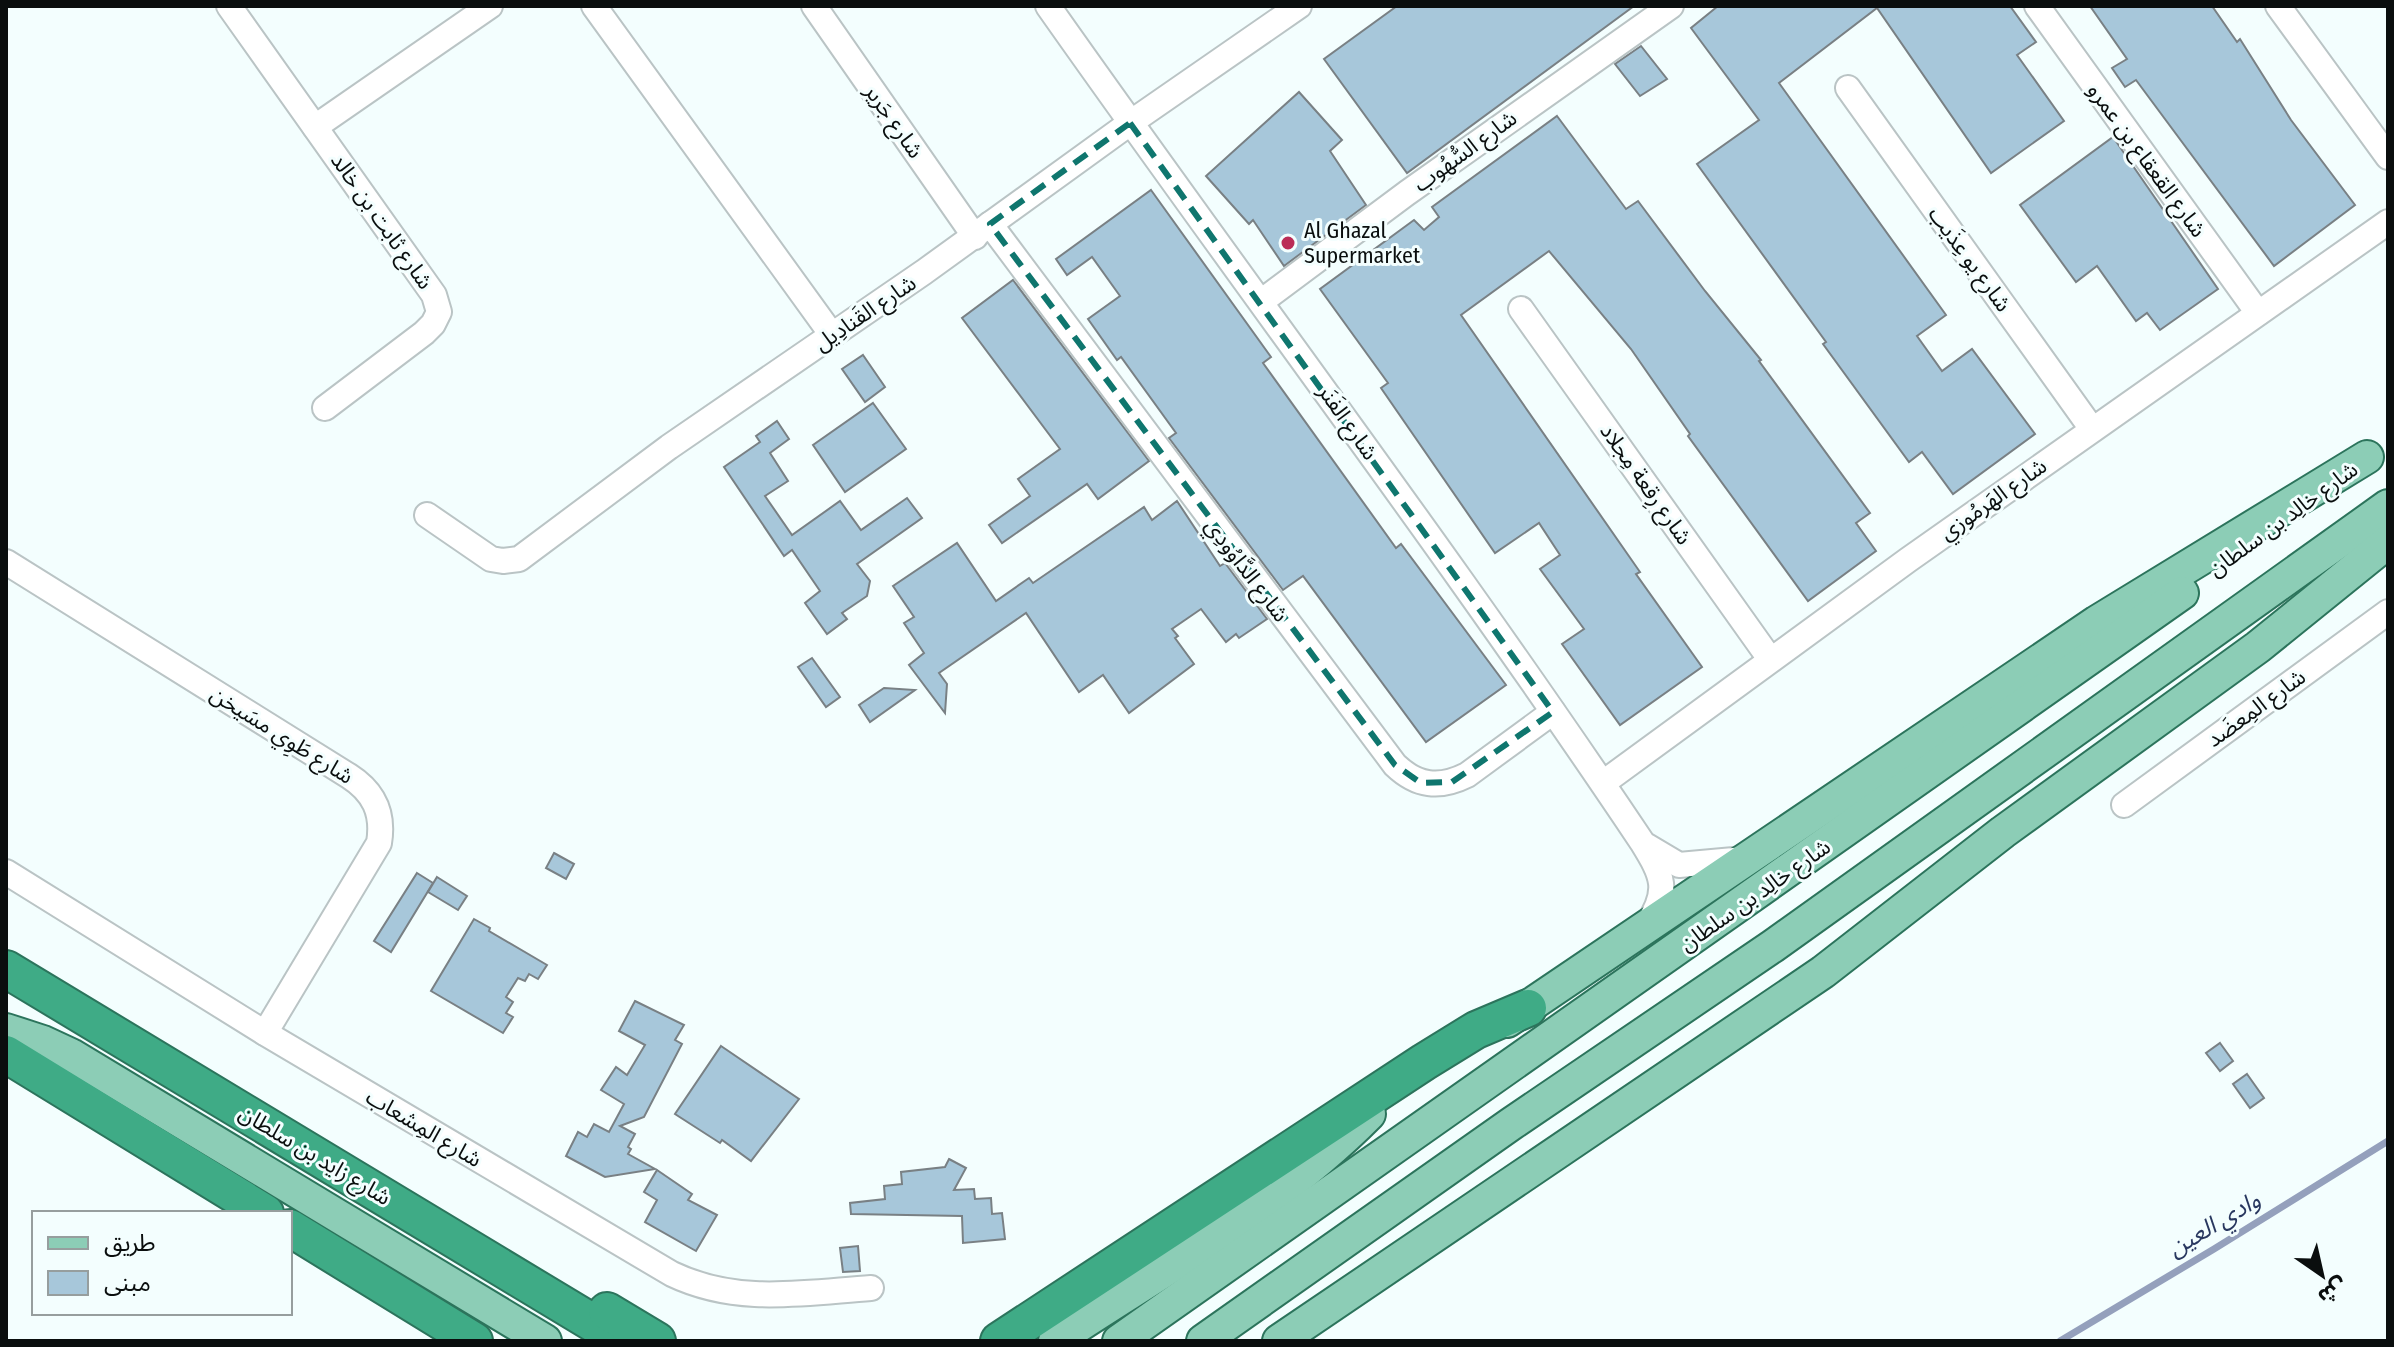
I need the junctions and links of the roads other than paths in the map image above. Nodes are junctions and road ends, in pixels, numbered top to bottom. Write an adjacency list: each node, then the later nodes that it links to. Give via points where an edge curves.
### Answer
1 (229, 6): 12 (street, شارع ثابت بن خالد)
2 (490, 6): 12 (street)
3 (594, 6): 19 (street)
4 (814, 6): 15 (street, شارع جَرير)
5 (1048, 6): 11 (street, شارع الفَنَر)
6 (1299, 6): 11 (street, شارع القَنادِيل)
7 (1671, 6): 16 (street, شارع السُّهُوب)
8 (2037, 6): 18 (street, شارع القعقاع بن عمرو)
9 (2278, 6): 13 (street)
10 (1848, 88): 21 (street, شارع يو عِذَيب)
11 (1130, 123): 15 (street, شارع القَنادِيل); 16 (street, شارع الفَنَر)
12 (315, 127): 20 (street, شارع ثابت بن خالد, via 434,295 439,312 424,333)
13 (2388, 157)
14 (2388, 222): 18 (street, شارع الهَرمُوزي)
15 (982, 230): 19 (street, شارع القَنادِيل); 30 (street, شارع الدَّاوُودِي, via 1407,776 1421,783 1452,782)
16 (1262, 301): 30 (street, شارع الفَنَر)
17 (1521, 309): 29 (street, شارع رِقعة مِجلاد)
18 (2258, 313): 21 (street, شارع الهَرمُوزي)
19 (832, 335): 24 (street, شارع القَنادِيل, via 519,559 491,559)
20 (325, 408)
21 (2092, 429): 29 (street, شارع الهَرمُوزي)
22 (2378, 450): 34 (main road, via 2097,622); 57 (main road, شارع خالِد بن سلطان, via 2108,646)
23 (2388, 506): 25 (main road)
24 (427, 515)
25 (2350, 533): 41 (main road, via 2259,609 2069,752); 58 (main road, via 1773,946)
26 (2388, 542): 41 (main road, via 2258,647)
27 (6, 562): 40 (street, شارع طَوِي مسَيخن, via 356,780 373,797 382,828 379,843)
28 (2388, 612): 32 (street, شارع المِعضَد)
29 (1770, 659): 31 (street, شارع الهَرمُوزي)
30 (1553, 712): 31 (street, شارع الفَنَر)
31 (1603, 783): 33 (street, شارع الفَنَر)
32 (2124, 805)
33 (1642, 842): 34 (street, شارع الفَنَر, via 1679,865); 36 (street, شارع الفَنَر, via 1663,886 1660,905)
34 (1747, 859): 36 (main road)
35 (6, 872): 40 (street, شارع المِشعاب)
36 (1645, 929): 38 (main road)
37 (6, 969): 44 (highway, شارع زايد بن سلطان)
38 (1528, 1008): 43 (main road); 54 (highway, via 1476,1030 1424,1062)
39 (6, 1030): 51 (main road, via 71,1055)
40 (265, 1033): 48 (street, شارع المِشعاب, via 690,1283 746,1295)
41 (1730, 1036): 59 (main road)
42 (6, 1054): 45 (highway)
43 (1369, 1114): 55 (main road); 56 (main road, via 1288,1186)
44 (336, 1167): 52 (highway, شارع زايد بن سلطان); 53 (highway, via 422,1201)
45 (262, 1211)
46 (292, 1232): 50 (highway)
47 (292, 1233): 49 (highway, via 357,1293)
48 (871, 1288)
49 (436, 1341)
50 (474, 1341)
51 (545, 1341)
52 (623, 1341)
53 (657, 1341)
54 (999, 1341)
55 (1028, 1341)
56 (1055, 1341)
57 (1119, 1341)
58 (1203, 1341)
59 (1279, 1341)

